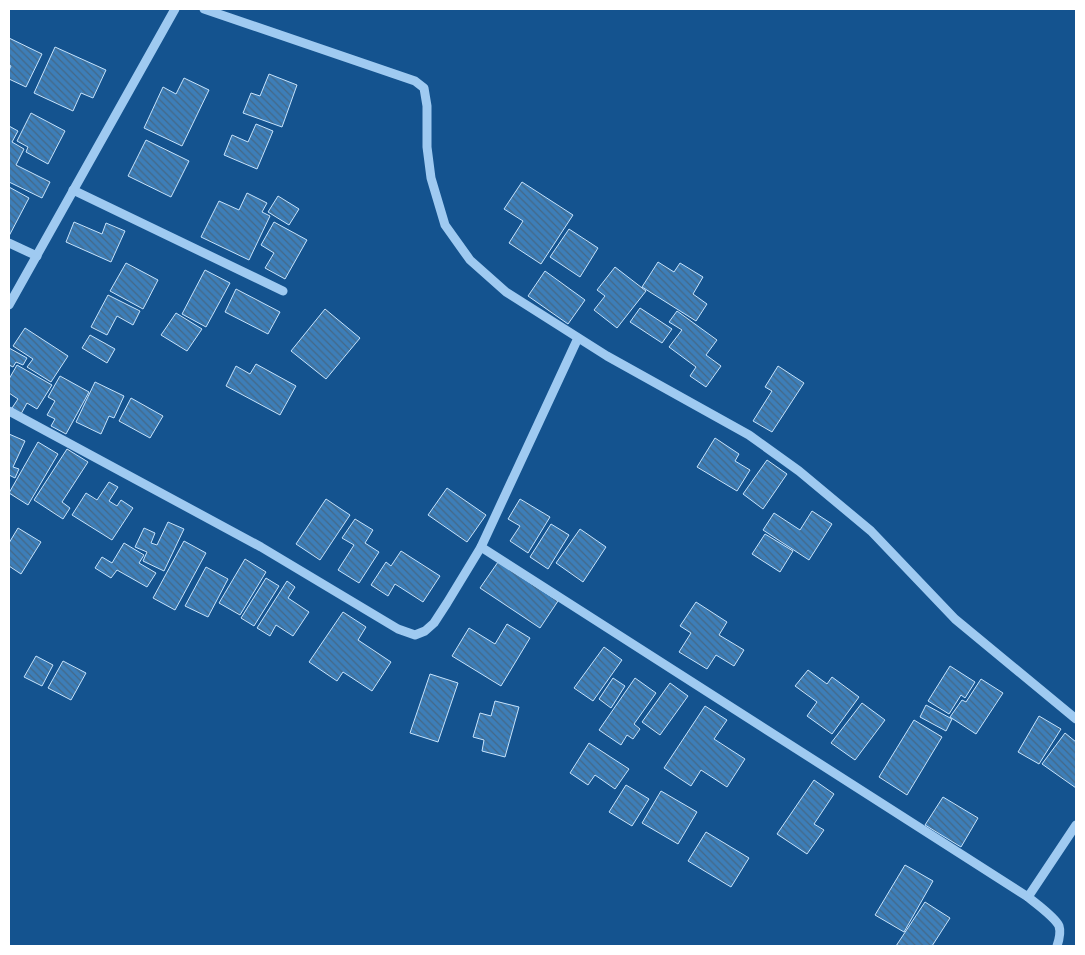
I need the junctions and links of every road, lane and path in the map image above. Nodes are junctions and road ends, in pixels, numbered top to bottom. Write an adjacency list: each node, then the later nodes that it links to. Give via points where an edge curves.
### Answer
1 (175, 9): 3 (street)
2 (204, 9): 8 (street, via 421,84 427,106 431,178 445,225 470,260 506,292)
3 (73, 190): 5 (street); 6 (street)
4 (9, 243): 5 (street)
5 (36, 256): 7 (street)
6 (283, 291)
7 (9, 305)
8 (578, 338): 10 (street); 11 (street, via 749,435 799,471 871,531 956,619)
9 (9, 411): 10 (street, via 261,547 398,629 415,635 434,623)
10 (480, 547): 13 (street)
11 (1076, 719)
12 (1076, 825): 13 (street)
13 (1028, 897): 14 (street, via 1059,926)
14 (1057, 946)

